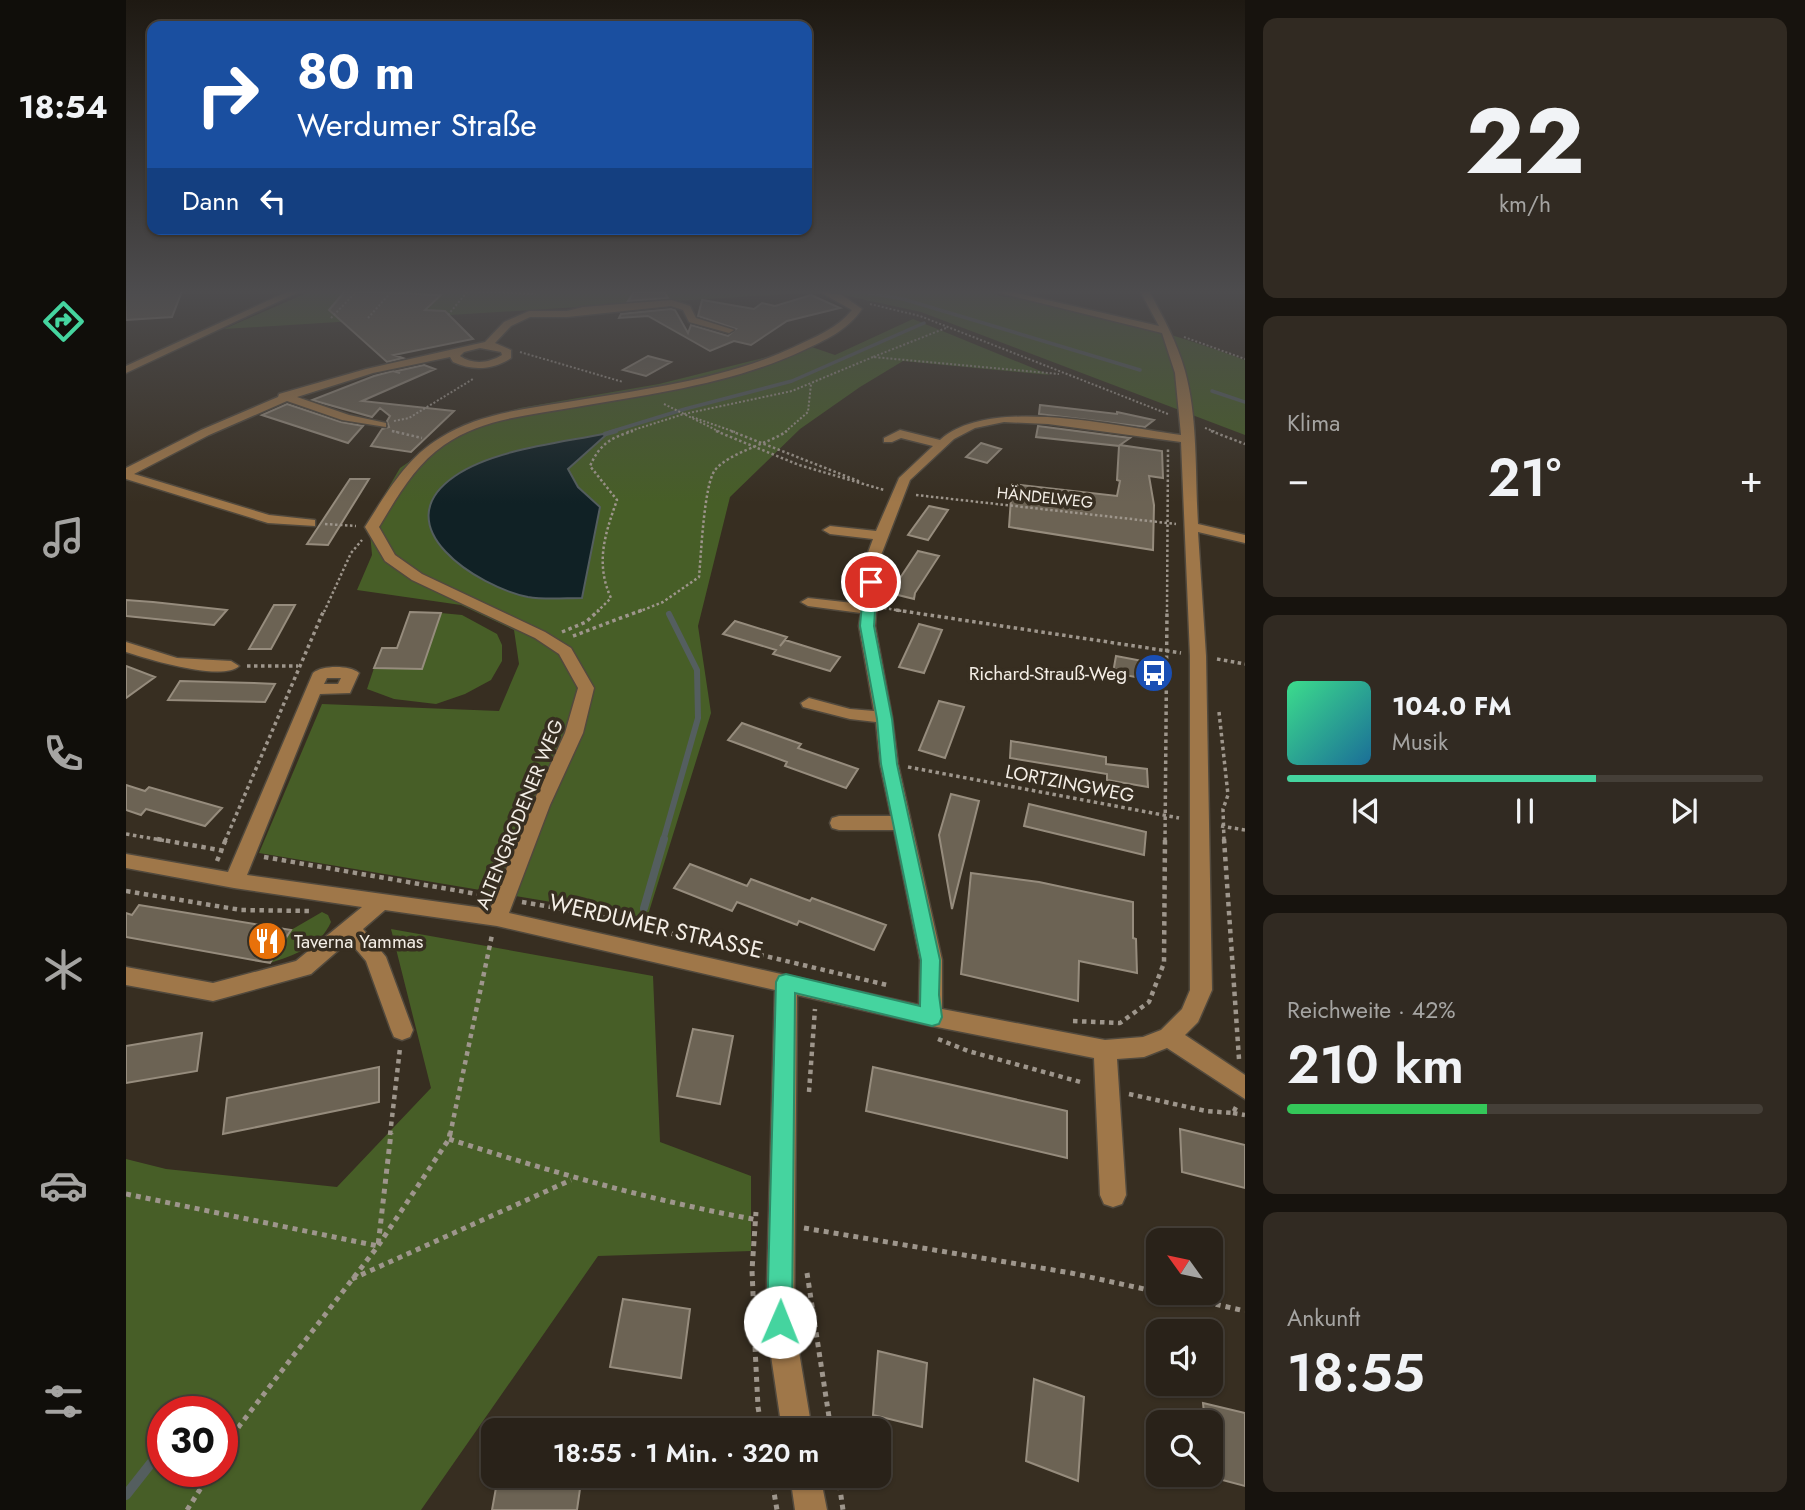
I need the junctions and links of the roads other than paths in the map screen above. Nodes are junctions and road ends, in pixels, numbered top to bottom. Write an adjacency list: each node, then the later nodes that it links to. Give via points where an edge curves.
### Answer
1 (144, 361): 7 (street)
2 (419, 361): 9 (street)
3 (460, 361): 4 (street, via 485,365)
4 (496, 361)
5 (766, 361): 33 (street, ALTENGRODENER WEG, via 643,392 483,422 440,443 414,464 372,527 390,558 417,577 564,649 586,688 574,733)
6 (1178, 361): 12 (street)
7 (126, 370)
8 (312, 377): 9 (street)
9 (330, 381): 10 (street)
10 (283, 396): 11 (street); 15 (street, via 193,436)
11 (382, 425)
12 (1186, 439): 14 (street, via 1004,419 972,425); 17 (street)
13 (888, 440): 14 (street, via 900,434)
14 (942, 444): 19 (street, via 905,478)
15 (126, 474): 16 (street, via 268,519)
16 (310, 523)
17 (1191, 526): 20 (street); 39 (street, via 1198,656 1201,990 1190,1015)
18 (830, 530): 19 (street)
19 (881, 536): 22 (street, via 873,558)
20 (1245, 539)
21 (808, 602): 22 (street)
22 (868, 608): 27 (street, via 867,626)
23 (126, 647): 24 (street, via 176,663)
24 (231, 666)
25 (314, 689): 31 (street)
26 (809, 703): 27 (street)
27 (884, 717): 29 (street)
28 (839, 823): 29 (street)
29 (902, 823): 37 (street, via 931,960)
30 (126, 861): 31 (street, WERDUMER STRASSE)
31 (234, 881): 32 (street, WERDUMER STRASSE)
32 (381, 902): 33 (street, WERDUMER STRASSE); 34 (street)
33 (497, 918): 36 (street, WERDUMER STRASSE)
34 (350, 929): 35 (street, via 303,968 213,992); 38 (street, via 375,957)
35 (126, 976)
36 (786, 982): 37 (street, WERDUMER STRASSE); 43 (street, via 780,1322)
37 (932, 1017): 40 (street, WERDUMER STRASSE)
38 (402, 1030)
39 (1169, 1037): 40 (street, WERDUMER STRASSE, via 1144,1047); 41 (street)
40 (1105, 1050): 42 (street)
41 (1245, 1088)
42 (1113, 1195)
43 (795, 1418)
44 (807, 1488): 45 (street)
45 (811, 1510)

